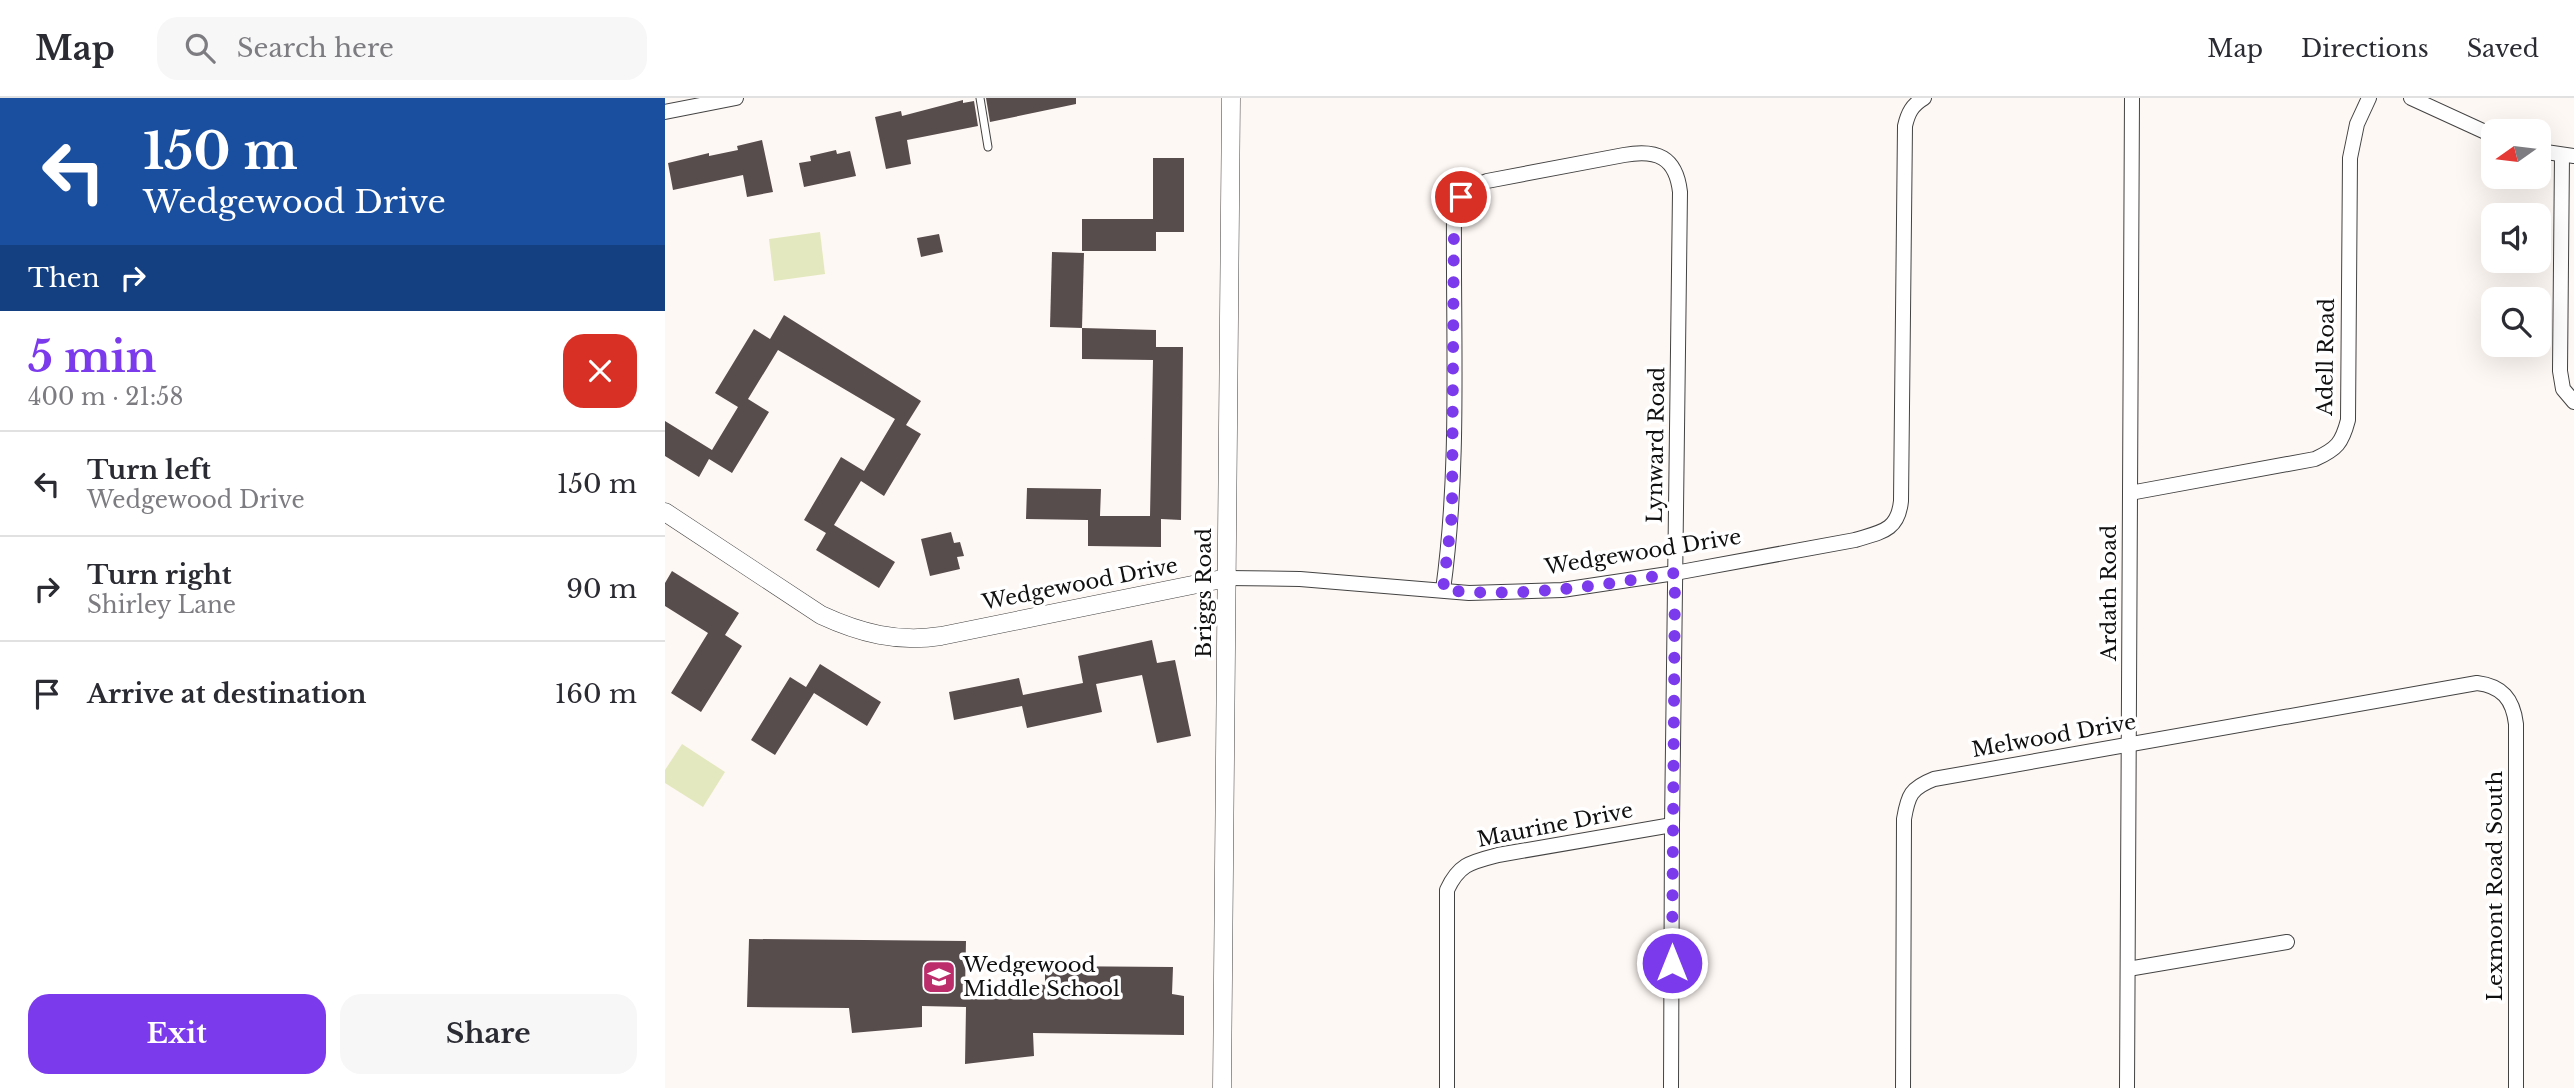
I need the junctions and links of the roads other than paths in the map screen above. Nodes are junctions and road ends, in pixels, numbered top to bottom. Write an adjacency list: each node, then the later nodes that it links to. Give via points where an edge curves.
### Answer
1 (736, 98): 8 (street)
2 (979, 98): 10 (lane)
3 (1231, 98): 16 (street, Briggs Road)
4 (1924, 98): 15 (street, Wedgewood Drive, via 1908,114 1905,126 1900,513 1884,531 1855,540)
5 (2133, 98): 13 (street, Ardath Road)
6 (2369, 98): 13 (street, Adell Road, via 2357,124 2350,159 2348,420 2343,438 2332,452 2315,459)
7 (2411, 98): 9 (street)
8 (665, 112)
9 (2481, 130)
10 (988, 147)
11 (2568, 156): 12 (street, via 2560,371 2563,389)
12 (2574, 402)
13 (2130, 492): 19 (street, Ardath Road)
14 (665, 512): 16 (street, Wedgewood Drive, via 821,615 895,638 941,636)
15 (1675, 573): 17 (street, Wedgewood Drive, via 1562,590); 17 (street, Lynward Road, via 1678,181 1669,163 1652,153 1638,152 1487,181 1472,186 1456,207 1452,514); 20 (street, Lynward Road)
16 (1227, 578): 17 (street, Wedgewood Drive); 23 (street, Briggs Road)
17 (1443, 590)
18 (2500, 690): 19 (street, Melwood Drive, via 2467,684); 28 (street, Lexmont Road South, via 2513,704 2516,724)
19 (2129, 745): 22 (street, Ardath Road); 26 (street, Melwood Drive, via 1934,779 1911,793 1904,819)
20 (1672, 825): 24 (street, Maurine Drive, via 1498,855 1475,861 1455,874 1447,890); 25 (street, Lynward Road)
21 (2287, 942): 22 (street)
22 (2128, 969): 27 (street, Ardath Road)
23 (1222, 1088)
24 (1447, 1088)
25 (1671, 1088)
26 (1903, 1088)
27 (2127, 1088)
28 (2516, 1088)

